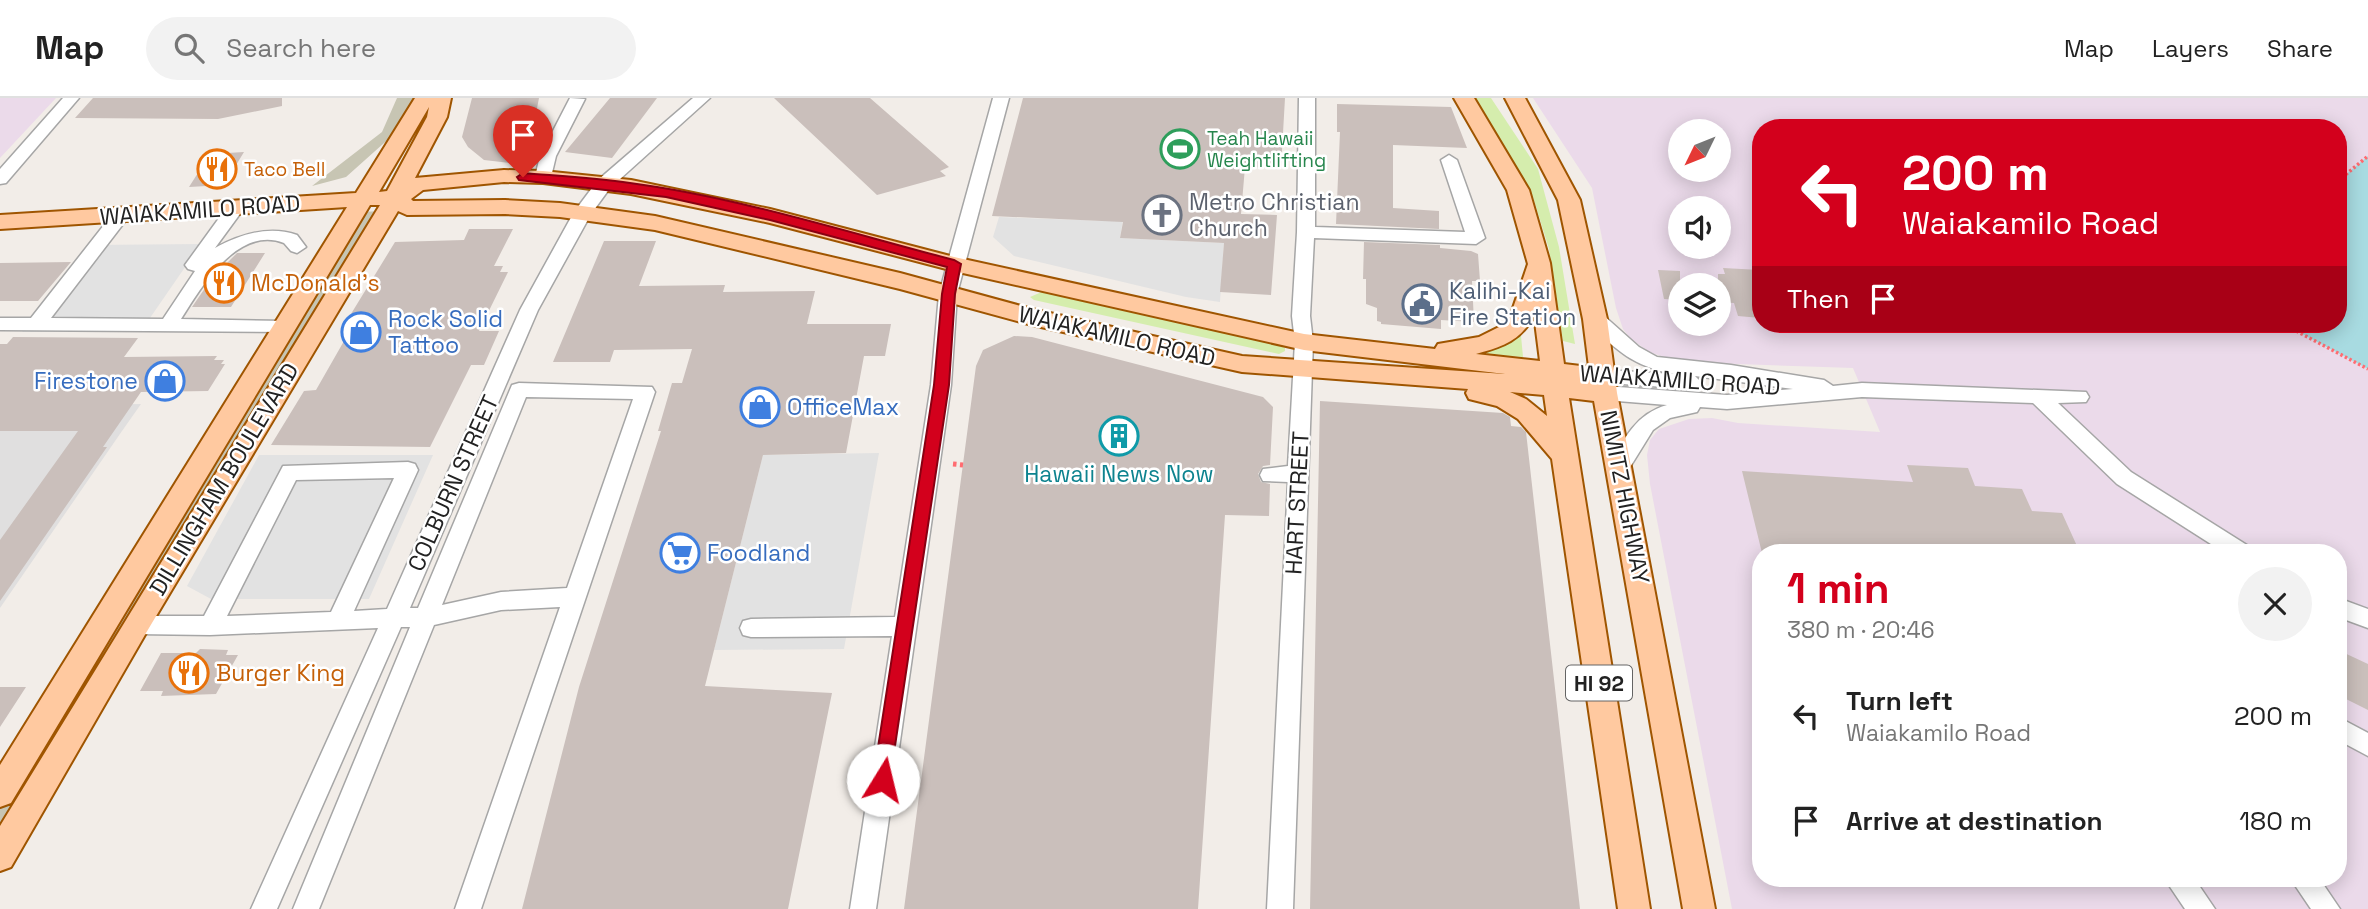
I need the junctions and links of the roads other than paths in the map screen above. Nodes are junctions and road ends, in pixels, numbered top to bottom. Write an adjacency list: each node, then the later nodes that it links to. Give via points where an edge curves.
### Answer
1 (71, 98): 12 (street)
2 (425, 98): 15 (main road, DILLINGHAM BOULEVARD)
3 (441, 98): 14 (main road, DILLINGHAM BOULEVARD, via 437,117)
4 (702, 98): 13 (street, COLBURN STREET)
5 (1001, 98): 22 (street)
6 (1307, 98): 20 (street, HART STREET)
7 (1464, 98): 23 (main road, HI 92, via 1518,190)
8 (1515, 98): 25 (main road, NIMITZ HIGHWAY / HI 92, via 1569,200)
9 (577, 99): 11 (street, via 548,156)
10 (1448, 160): 20 (street, via 1476,238)
11 (543, 177): 13 (main road, WAIAKAMILO ROAD); 14 (main road, WAIAKAMILO ROAD, via 418,184)
12 (0, 179)
13 (604, 184): 17 (street, COLBURN STREET); 22 (main road, WAIAKAMILO ROAD, via 770,216)
14 (397, 197): 15 (main road, WAIAKAMILO ROAD); 17 (main road, WAIAKAMILO ROAD, via 407,208); 52 (main road, DILLINGHAM BOULEVARD)
15 (363, 199): 16 (main road, WAIAKAMILO ROAD); 29 (main road, DILLINGHAM BOULEVARD)
16 (236, 207): 18 (main road, WAIAKAMILO ROAD); 28 (street)
17 (583, 212): 24 (main road, WAIAKAMILO ROAD, via 698,231); 40 (street, COLBURN STREET, via 529,310)
18 (121, 215): 19 (main road, WAIAKAMILO ROAD); 27 (street)
19 (0, 222)
20 (1306, 232): 30 (street, HART STREET)
21 (297, 247): 28 (street, via 286,236 263,236 215,257)
22 (954, 264): 24 (street); 30 (main road, WAIAKAMILO ROAD)
23 (1539, 264): 31 (main road, via 1517,325 1493,341); 33 (main road, HI 92)
24 (948, 294): 32 (main road, WAIAKAMILO ROAD, via 1229,361); 54 (street, via 941,385)
25 (1595, 319): 34 (main road, NIMITZ HIGHWAY / HI 92); 35 (street, via 1632,352 1652,363)
26 (0, 324): 27 (street)
27 (36, 324): 28 (street)
28 (160, 324): 29 (street)
29 (285, 327): 58 (main road, DILLINGHAM BOULEVARD)
30 (1304, 342): 31 (main road, WAIAKAMILO ROAD); 32 (street, HART STREET)
31 (1389, 365): 32 (main road, WAIAKAMILO ROAD); 33 (main road, WAIAKAMILO ROAD); 41 (main road, via 1436,389 1503,397 1524,408 1543,425)
32 (1303, 369): 44 (street, HART STREET)
33 (1554, 379): 34 (main road, WAIAKAMILO ROAD); 41 (main road, HI 92)
34 (1604, 385): 35 (street, WAIAKAMILO ROAD); 38 (street, WAIAKAMILO ROAD); 42 (main road, NIMITZ HIGHWAY / HI 92)
35 (1850, 392): 36 (street, WAIAKAMILO ROAD); 38 (street, WAIAKAMILO ROAD)
36 (2038, 396): 37 (street, WAIAKAMILO ROAD); 45 (street, via 2124,478)
37 (2079, 397)
38 (1727, 402): 42 (street, via 1675,408 1652,416 1635,435)
39 (510, 419): 40 (street); 46 (street, via 519,390 645,392); 49 (street)
40 (483, 420): 48 (street, COLBURN STREET)
41 (1565, 458): 67 (main road, HI 92)
42 (1620, 466): 68 (main road, NIMITZ HIGHWAY / HI 92)
43 (1270, 474): 44 (street)
44 (1297, 474): 66 (street, HART STREET)
45 (2228, 544)
46 (575, 597): 49 (street, via 501,601); 64 (street)
47 (2347, 611): 50 (street)
48 (393, 617): 49 (street); 51 (street); 62 (street, COLBURN STREET)
49 (428, 617): 63 (street)
50 (2368, 619)
51 (338, 620): 53 (street); 53 (street, via 408,470 290,472)
52 (136, 625): 53 (street); 59 (main road, DILLINGHAM BOULEVARD)
53 (209, 626)
54 (906, 626): 55 (street); 65 (street)
55 (751, 628)
56 (2347, 734): 57 (street)
57 (2368, 745)
58 (0, 793)
59 (0, 856)
60 (2184, 887): 69 (street)
61 (2309, 887): 70 (street)
62 (264, 909)
63 (306, 909)
64 (468, 909)
65 (863, 909)
66 (1280, 909)
67 (1634, 909)
68 (1699, 909)
69 (2202, 909)
70 (2327, 909)

